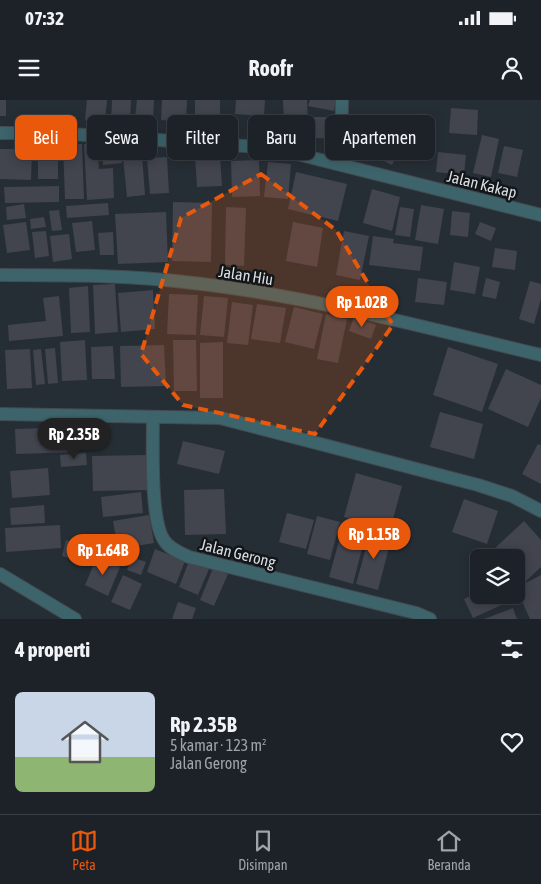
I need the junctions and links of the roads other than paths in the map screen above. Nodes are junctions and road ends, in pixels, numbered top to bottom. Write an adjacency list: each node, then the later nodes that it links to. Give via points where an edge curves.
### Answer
1 (342, 100): 3 (street)
2 (0, 133): 3 (street, Jalan Kakap, via 211,142 273,148)
3 (341, 165): 4 (street, Jalan Kakap)
4 (541, 215)
5 (0, 275): 6 (street, Jalan Hiu, via 108,275 258,292)
6 (541, 355)
7 (0, 414): 8 (street)
8 (153, 417): 9 (street, via 220,418 310,440 478,485 512,496); 12 (street, Jalan Gerong, via 154,505 163,540 176,551 189,558)
9 (541, 512)
10 (0, 574): 11 (street)
11 (75, 619)
12 (430, 619)

